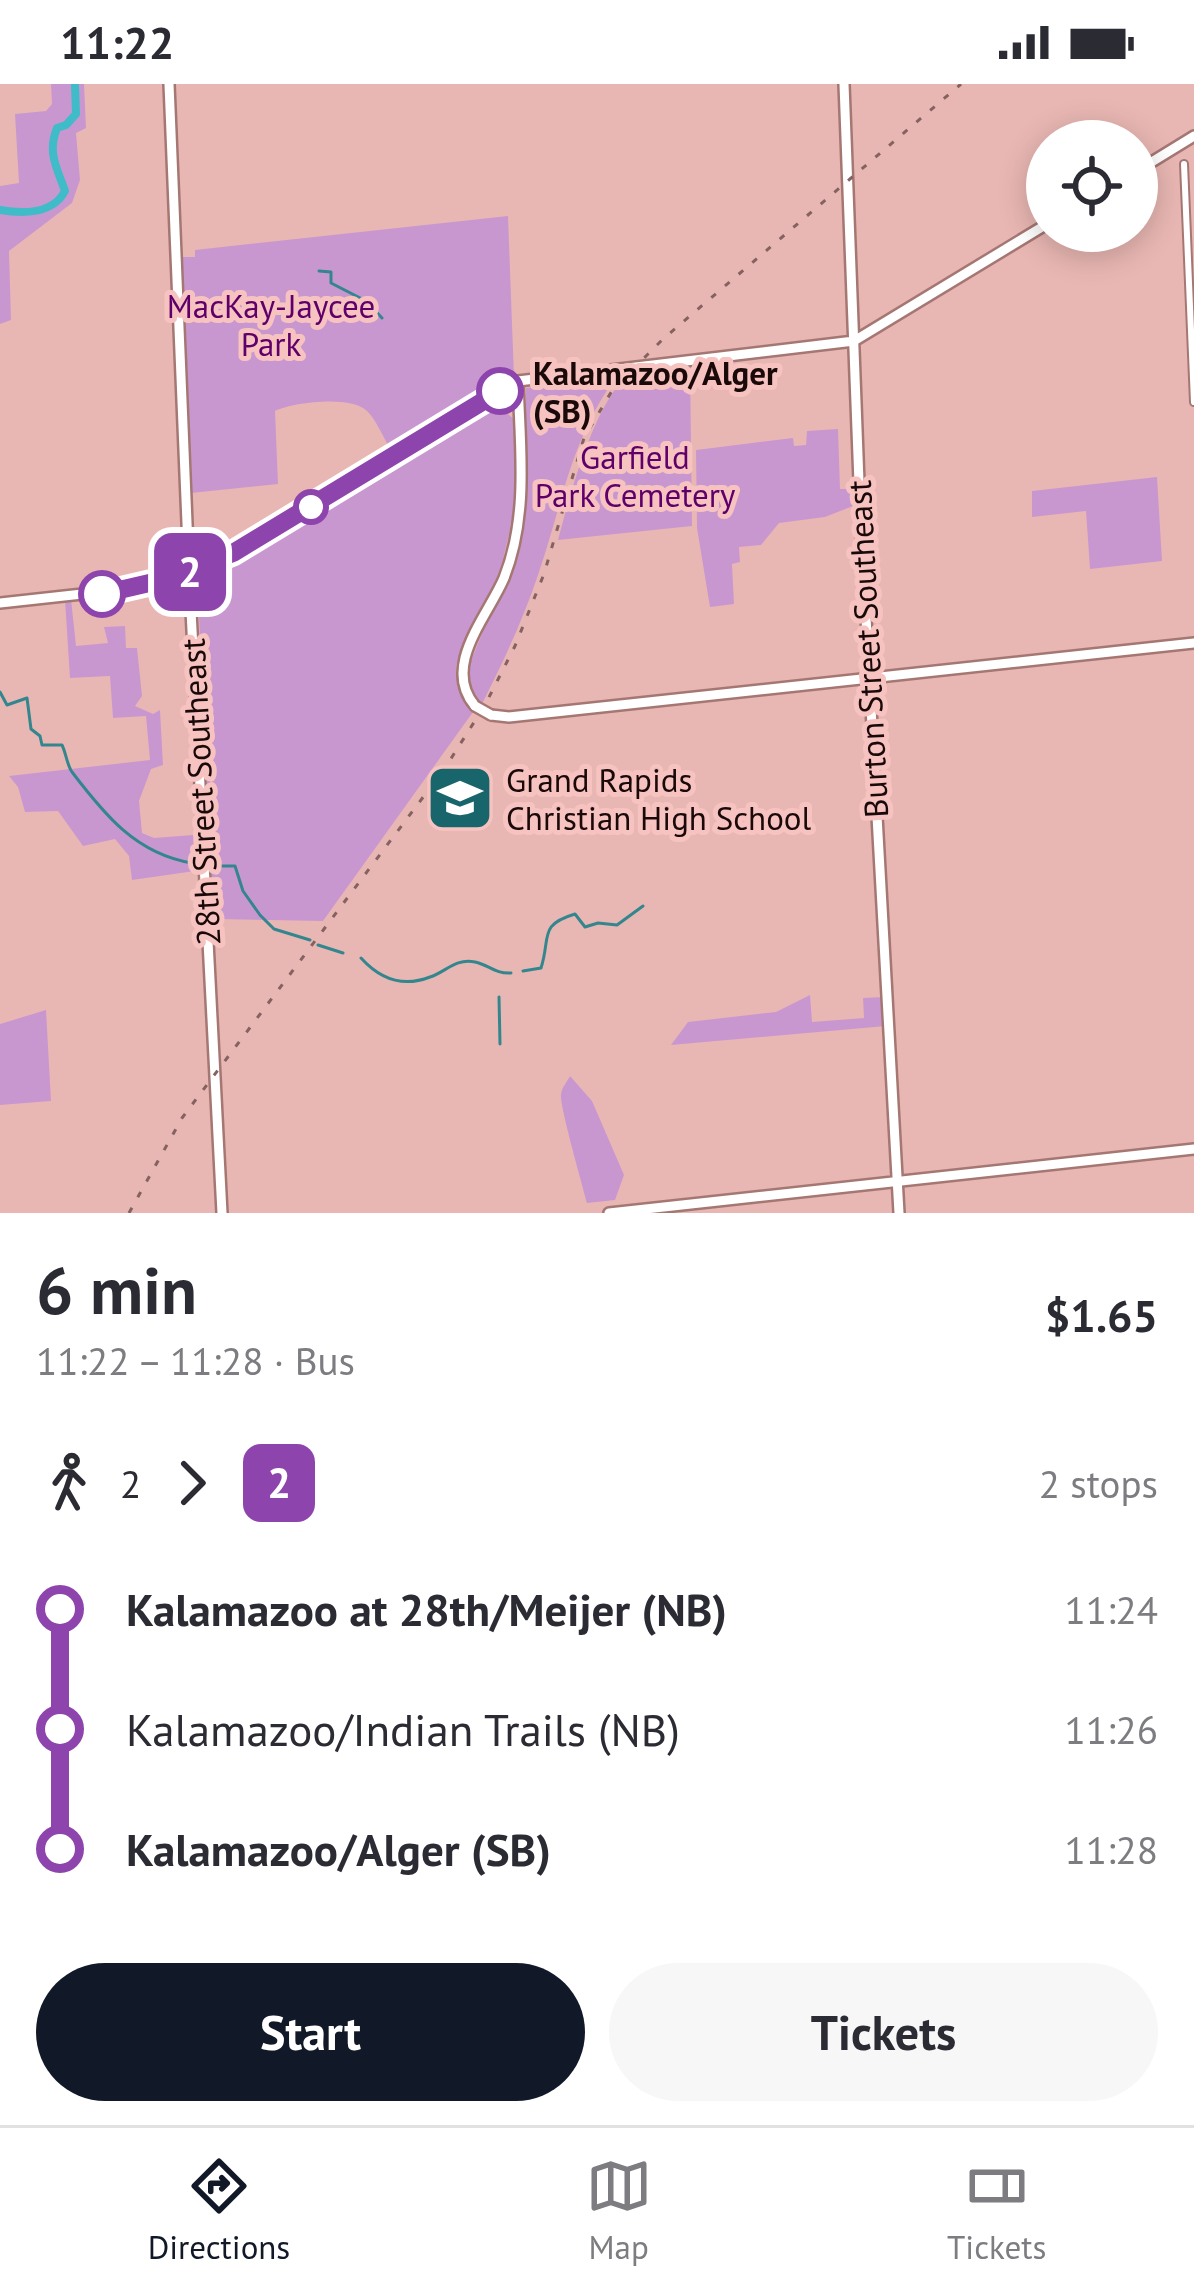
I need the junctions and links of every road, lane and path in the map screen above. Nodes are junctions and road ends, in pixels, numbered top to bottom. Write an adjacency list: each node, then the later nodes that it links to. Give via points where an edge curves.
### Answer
1 (169, 84): 14 (main road, 28th Street Southeast)
2 (844, 84): 9 (main road, Burton Street Southeast)
3 (1194, 136): 4 (main road)
4 (1168, 152): 5 (main road); 7 (street)
5 (1158, 158)
6 (1194, 163): 7 (street)
7 (1184, 164): 12 (street)
8 (1026, 237): 9 (main road)
9 (854, 341): 10 (main road); 17 (main road, Burton Street Southeast)
10 (518, 381): 11 (main road); 13 (main road)
11 (497, 393): 13 (main road, via 511,395); 14 (main road, via 259,539)
12 (1194, 402)
13 (519, 408): 17 (main road, bridge, via 518,523 504,577 462,663 472,703 508,717)
14 (189, 572): 15 (main road, via 112,592); 20 (main road, 28th Street Southeast)
15 (0, 603)
16 (1194, 643): 17 (main road)
17 (868, 679): 19 (main road, Burton Street Southeast)
18 (1194, 1149): 19 (main road)
19 (898, 1183): 21 (main road); 22 (main road, Burton Street Southeast)
20 (222, 1213)
21 (609, 1213)
22 (898, 1213)

